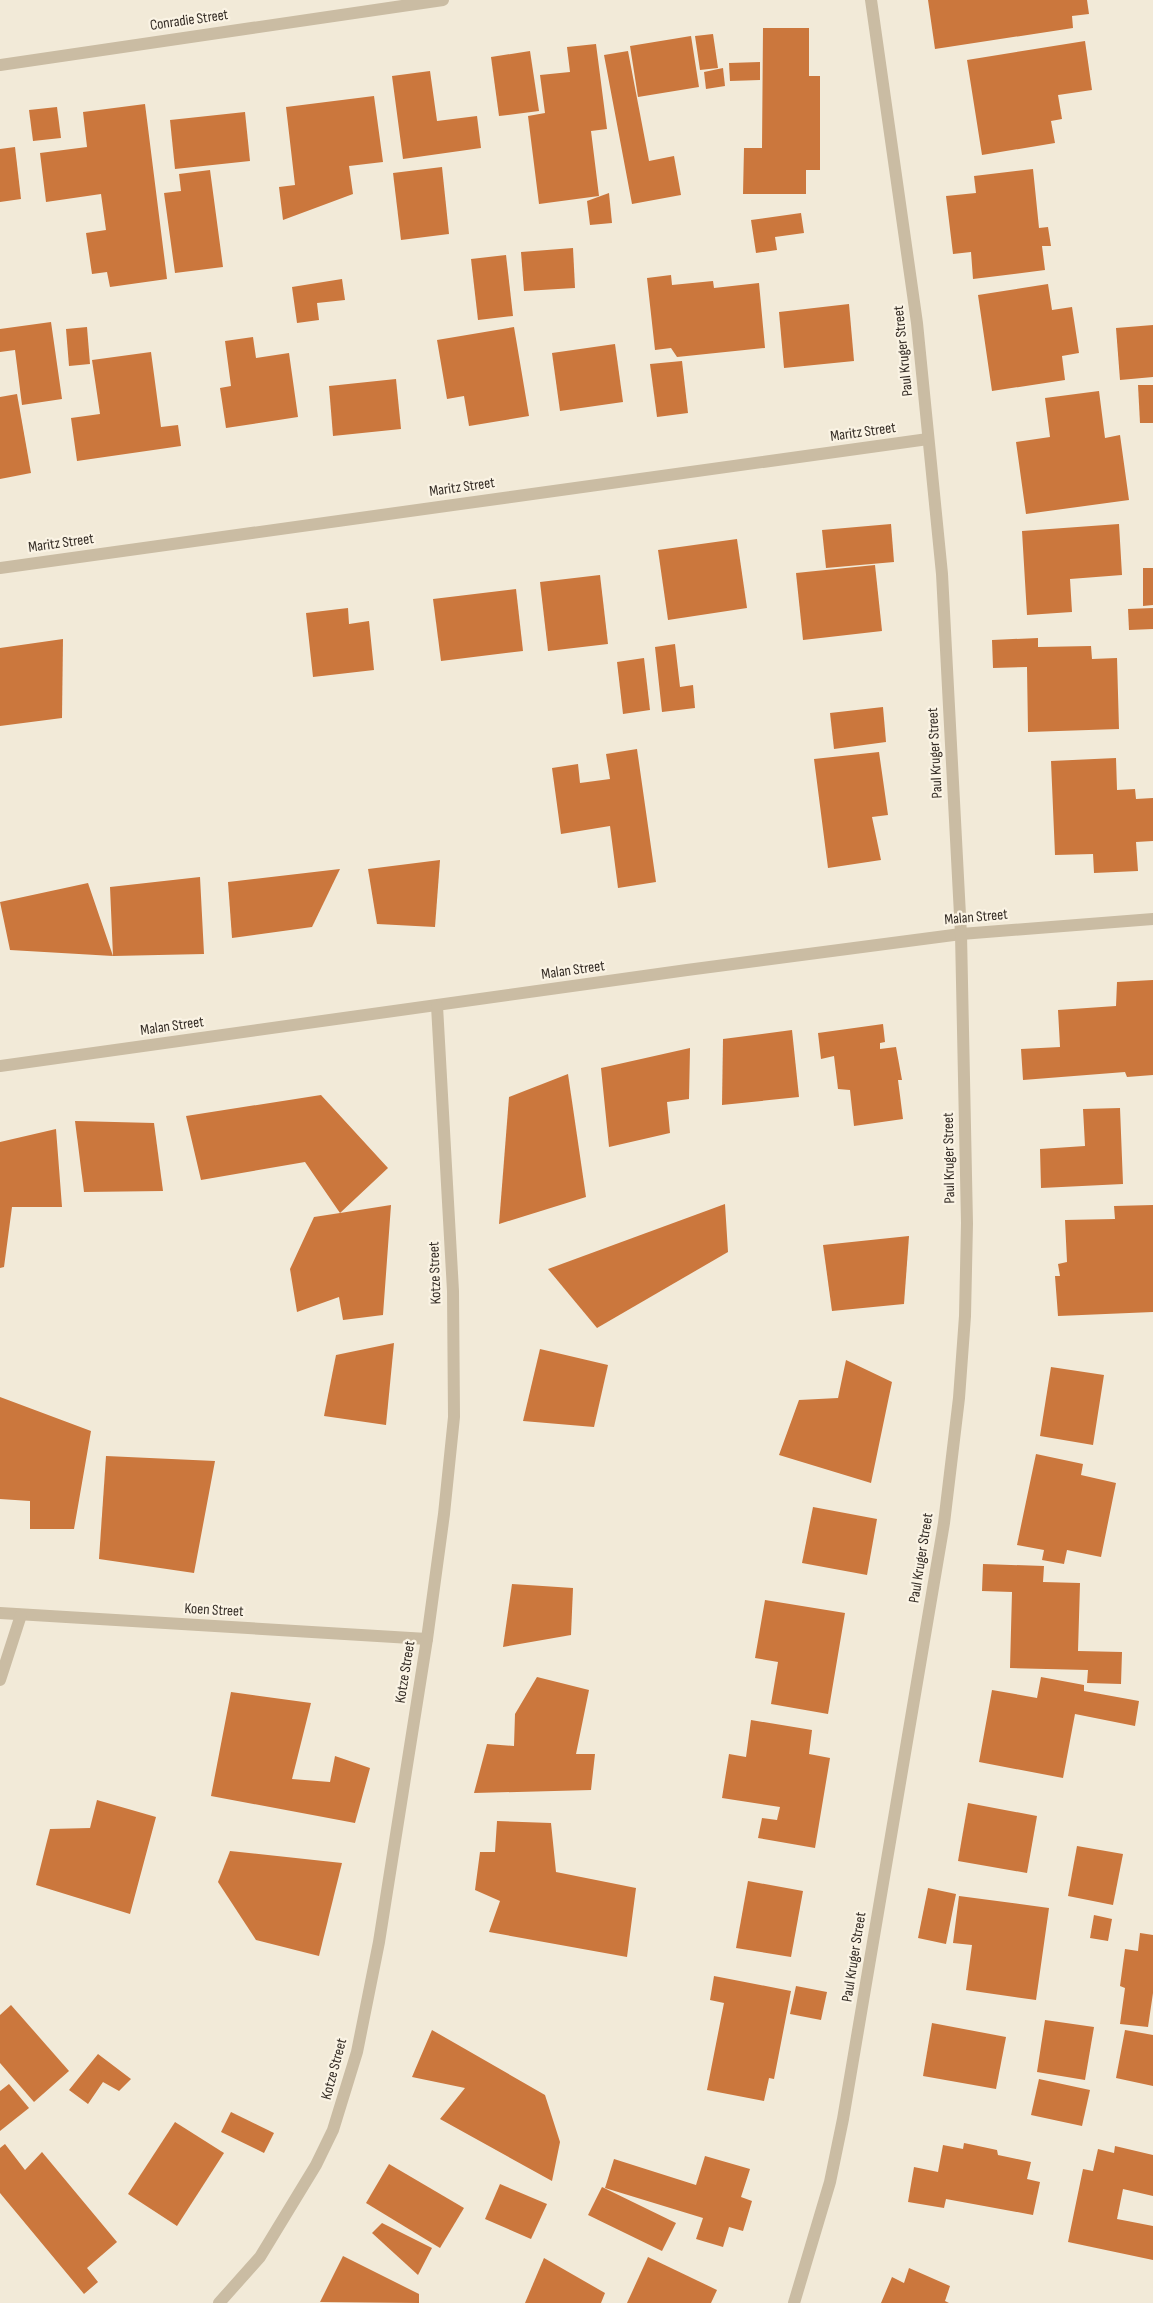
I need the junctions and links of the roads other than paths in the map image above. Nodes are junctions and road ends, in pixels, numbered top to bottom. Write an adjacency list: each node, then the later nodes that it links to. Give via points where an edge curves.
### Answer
1 (443, 0): 3 (street, Conradie Street)
2 (871, 0): 4 (street, Paul Kruger Street, via 917,323)
3 (0, 64)
4 (928, 439): 5 (street, Maritz Street); 7 (street, Paul Kruger Street, via 942,574)
5 (0, 568)
6 (1153, 919): 7 (street, Malan Street)
7 (961, 934): 8 (street, Malan Street); 15 (street, Paul Kruger Street, via 967,1223 965,1316 944,1523 843,2119 830,2182)
8 (437, 1006): 9 (street, Malan Street); 12 (street, Kotze Street, via 453,1291 454,1417)
9 (0, 1066)
10 (0, 1613): 11 (street, Koen Street)
11 (21, 1615): 12 (street, Koen Street); 13 (street)
12 (427, 1639): 14 (street, Kotze Street, via 378,1942 357,2052 344,2097 333,2130 287,2215 260,2257)
13 (0, 1680)
14 (220, 2303)
15 (794, 2303)

